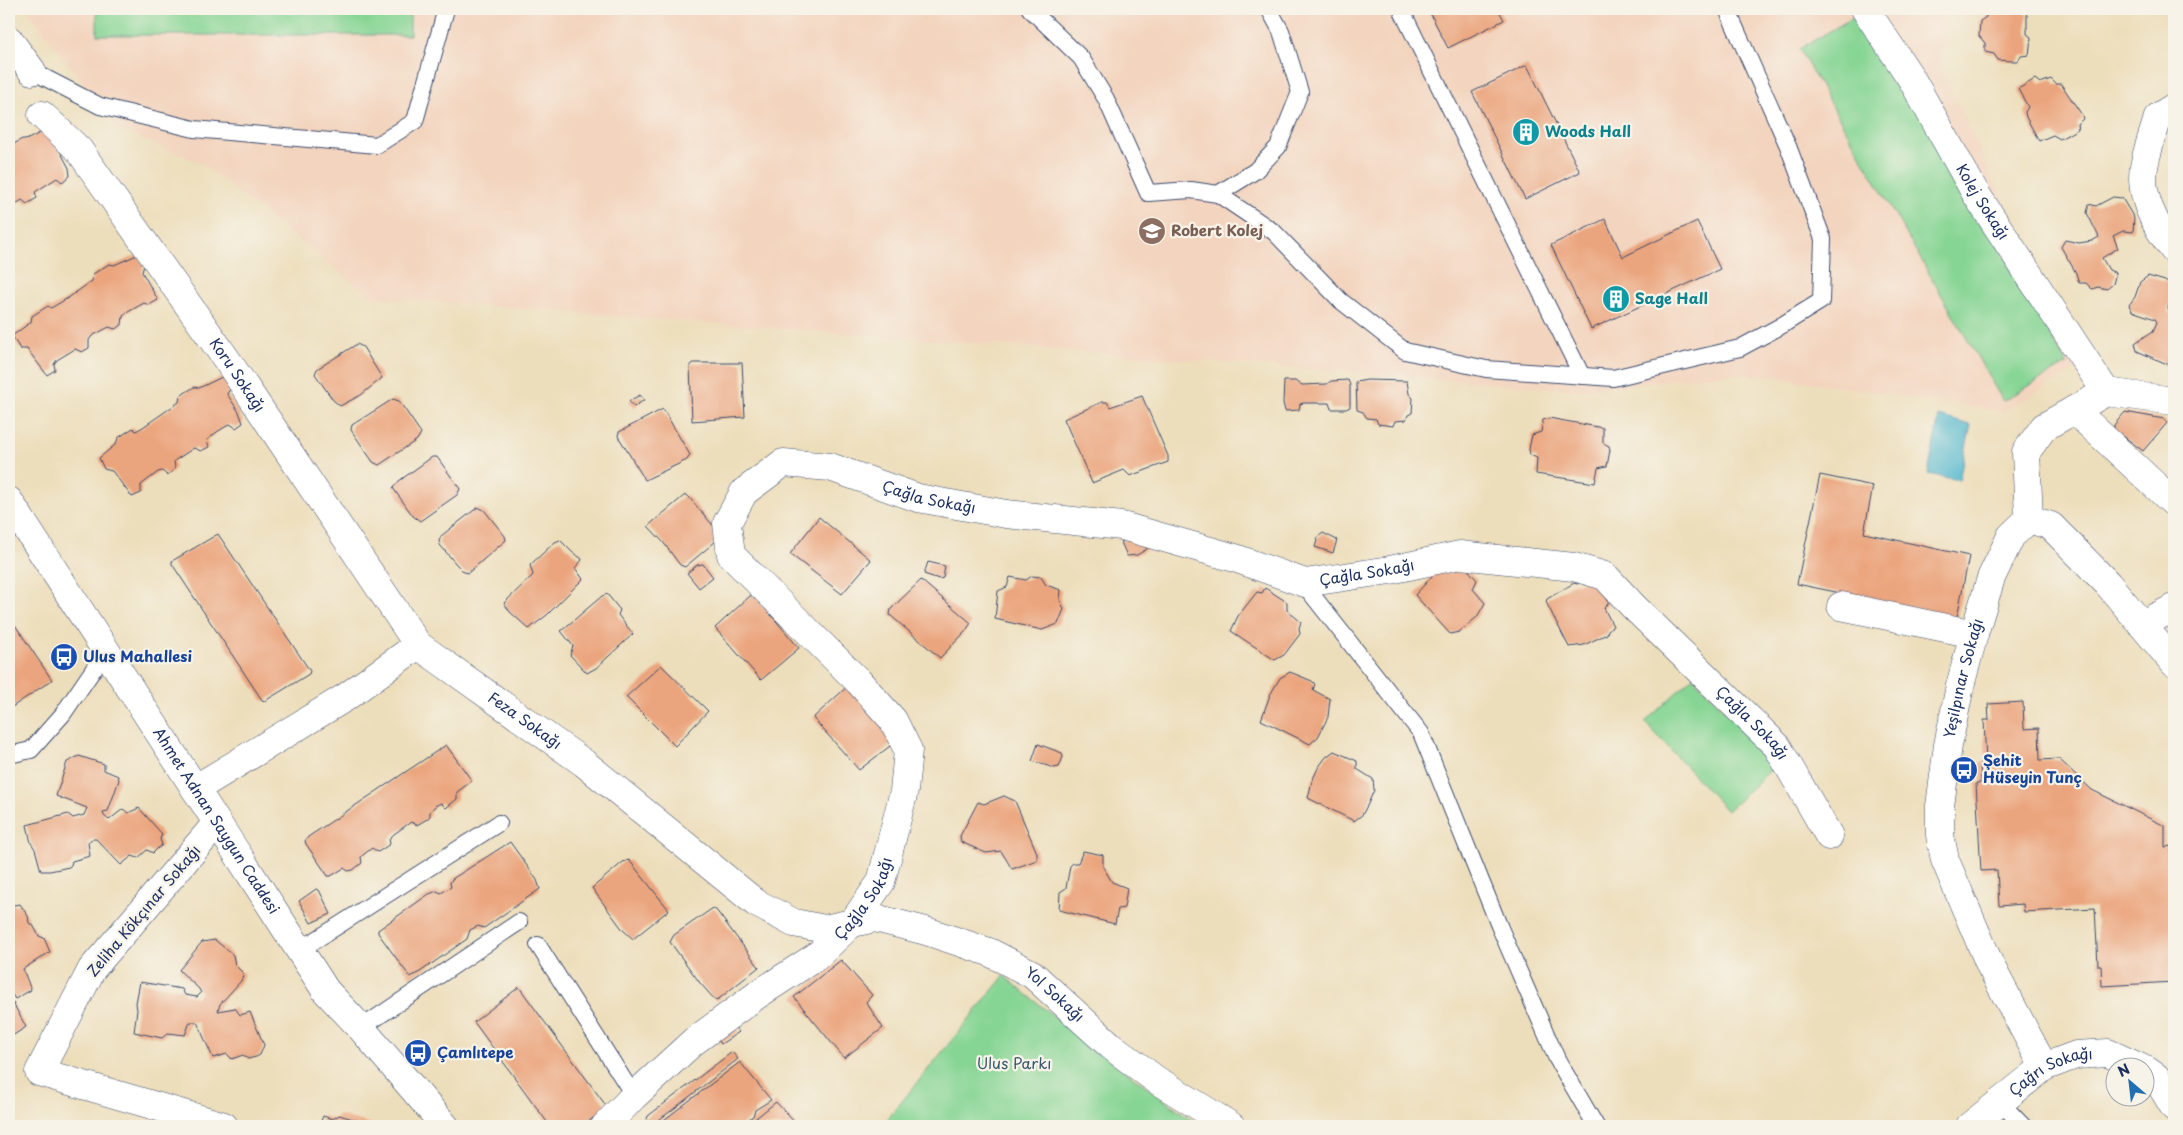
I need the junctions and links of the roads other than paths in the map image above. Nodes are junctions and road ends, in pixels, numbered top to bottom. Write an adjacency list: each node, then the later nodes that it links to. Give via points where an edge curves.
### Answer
1 (446, 9): 8 (lane, via 415,121 377,145 194,129 100,106)
2 (1030, 9): 11 (lane, via 1081,58 1106,98 1148,193 1191,190)
3 (1269, 9): 11 (lane, via 1281,31 1300,92 1278,148 1255,171)
4 (1401, 9): 13 (lane)
5 (1727, 9): 13 (lane, via 1788,146 1823,239 1821,301 1740,348 1613,378)
6 (1865, 9): 14 (street, Kolej Sokağı, via 1911,78 1976,194)
7 (9, 40): 8 (street)
8 (32, 71)
9 (2174, 107): 12 (street, via 2158,117 2144,164 2144,197 2164,238)
10 (42, 115): 25 (street, Koru Sokağı, via 79,150 96,174 227,360)
11 (1218, 194): 13 (lane, via 1274,232 1341,301 1405,351 1486,369)
12 (2174, 250)
13 (1582, 376)
14 (2106, 392): 15 (street); 16 (street)
15 (2174, 401)
16 (2074, 410): 18 (street); 19 (street, via 2044,427 2026,452)
17 (9, 501): 26 (street, Ahmet Adnan Saygun Caddesi)
18 (2174, 503)
19 (2029, 519): 23 (street, via 2050,526 2108,584); 24 (street, Yeşilpınar Sokağı, via 2011,536 1991,578)
20 (1302, 582): 32 (street, Çağla Sokağı, via 1390,570 1460,555 1574,567 1604,576 1777,746); 34 (street, Çağla Sokağı, via 1235,558 1122,526 1006,514 918,498 830,467 783,462 744,492 727,524 731,555 859,682 893,720 908,750 904,791 881,882); 48 (lane, via 1421,732 1557,1059)
21 (1841, 606): 24 (street)
22 (2174, 608): 23 (street)
23 (2142, 624): 27 (street)
24 (1974, 634): 39 (street, Yeşilpınar Sokağı, via 1948,745 1940,806 1940,835 1945,860 1990,965)
25 (418, 646): 29 (street, via 346,697); 34 (street, Feza Sokağı, via 584,763 756,903 794,923 825,929)
26 (106, 650): 28 (lane, via 63,714 31,750); 29 (street, Ahmet Adnan Saygun Caddesi)
27 (2174, 663)
28 (9, 755)
29 (195, 789): 31 (street, Ahmet Adnan Saygun Caddesi)
30 (499, 822): 36 (lane)
31 (217, 823): 36 (street, Ahmet Adnan Saygun Caddesi); 44 (street, Zeliha Kökçınar Sokağı, via 92,969 39,1072)
32 (1828, 836)
33 (519, 922): 37 (lane)
34 (853, 922): 41 (street, Çağla Sokağı, via 817,956 693,1042); 47 (street, Yol Sokağı, via 875,918 926,931 989,952 1032,974 1112,1046 1155,1078)
35 (538, 945): 41 (lane)
36 (300, 950): 37 (street, Ahmet Adnan Saygun Caddesi, via 326,991)
37 (361, 1028): 45 (street, Ahmet Adnan Saygun Caddesi)
38 (2119, 1058): 39 (street, Çağrı Sokağı, via 2108,1053 2076,1055)
39 (2044, 1067): 42 (street, Çağrı Sokağı)
40 (2156, 1078): 43 (street)
41 (634, 1096): 46 (street, Çağla Sokağı)
42 (2000, 1102): 49 (street, Çağrı Sokağı); 50 (lane)
43 (2174, 1107)
44 (224, 1126)
45 (445, 1126)
46 (606, 1126)
47 (1231, 1126)
48 (1596, 1126)
49 (1970, 1126)
50 (2023, 1126)

